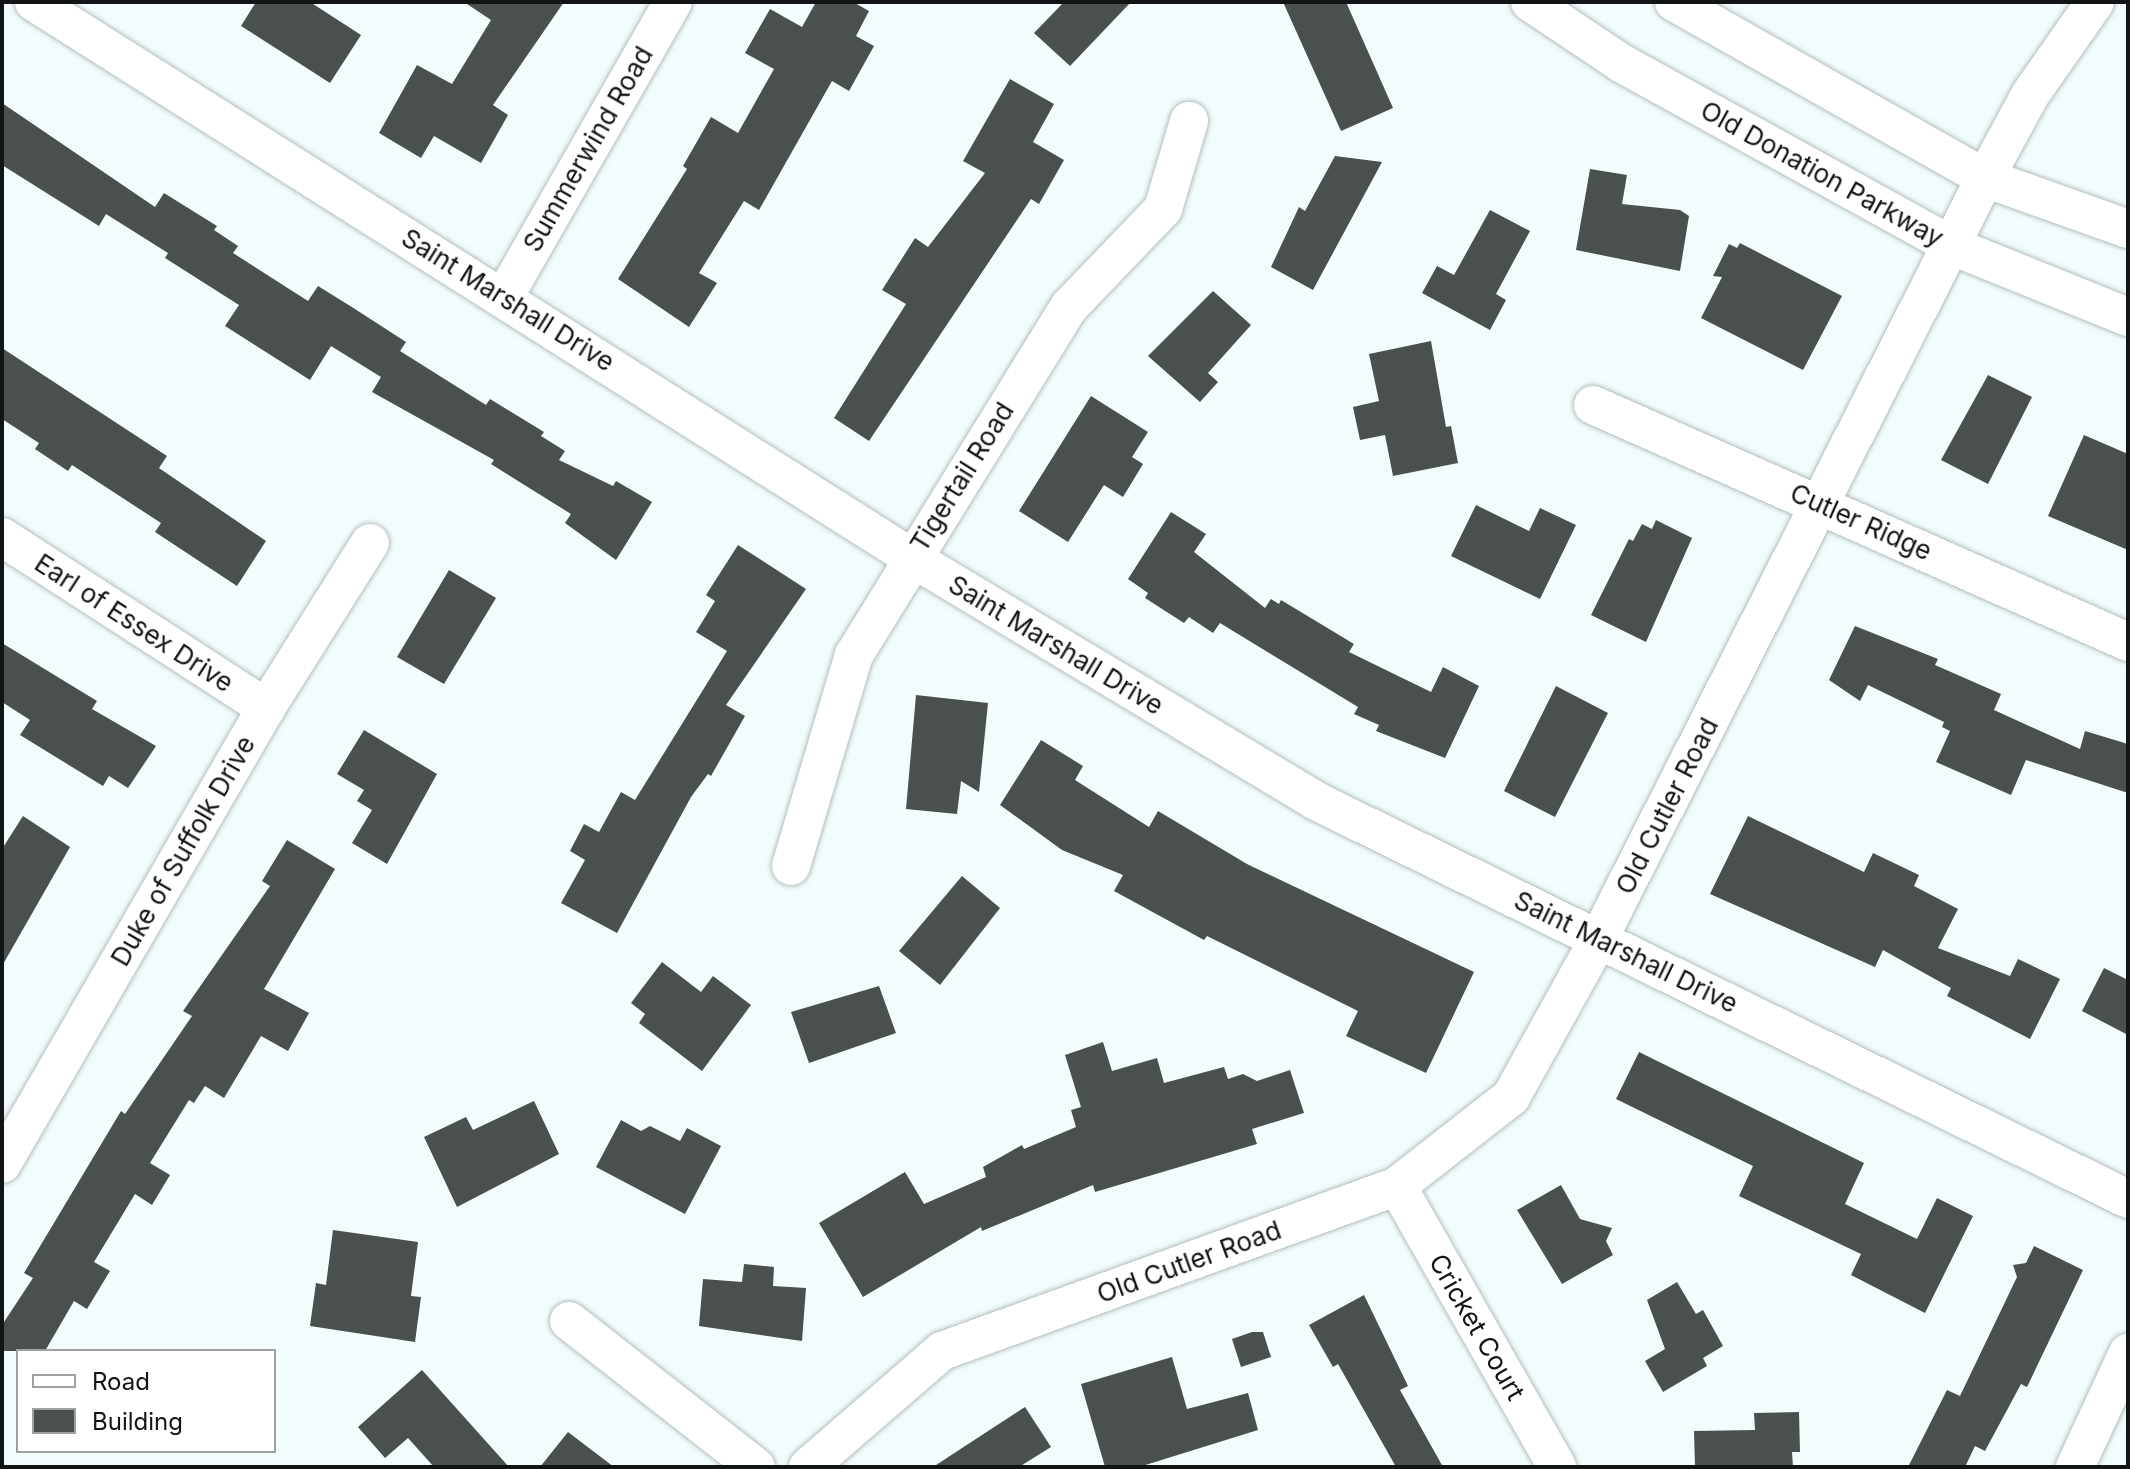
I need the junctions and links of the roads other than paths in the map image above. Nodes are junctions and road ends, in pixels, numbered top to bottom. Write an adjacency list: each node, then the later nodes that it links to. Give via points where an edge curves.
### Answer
1 (34, 2): 10 (street, Saint Marshall Drive)
2 (673, 2): 10 (street, Summerwind Road)
3 (1530, 2): 9 (street, Old Donation Parkway, via 1621,63)
4 (1674, 2): 7 (street)
5 (2095, 2): 7 (street, Old Cutler Road, via 2030,95)
6 (1189, 121): 16 (street, Tigertail Road, via 1163,209 1069,307)
7 (1985, 178): 8 (street); 9 (street, Old Cutler Road)
8 (2128, 229)
9 (1952, 246): 11 (street, Old Donation Parkway); 13 (street, Old Cutler Road)
10 (504, 297): 16 (street, Saint Marshall Drive)
11 (2128, 317)
12 (1593, 405): 13 (street, Cutler Ridge)
13 (1821, 503): 17 (street, Cutler Ridge); 20 (street, Old Cutler Road)
14 (2, 537): 18 (street, Earl of Essex Drive)
15 (370, 543): 18 (street, Duke of Suffolk Drive)
16 (912, 558): 19 (street, Tigertail Road, via 854,655); 20 (street, Saint Marshall Drive, via 1316,801)
17 (2128, 642)
18 (266, 708): 21 (street, Duke of Suffolk Drive)
19 (791, 866)
20 (1599, 938): 22 (street, Old Cutler Road, via 1511,1097); 23 (street, Saint Marshall Drive)
21 (2, 1164)
22 (1397, 1186): 27 (street, Old Cutler Road, via 942,1351); 28 (street, Cricket Court)
23 (2128, 1199)
24 (569, 1321): 26 (street)
25 (2128, 1353): 29 (street)
26 (756, 1467)
27 (808, 1467)
28 (1557, 1467)
29 (2075, 1467)

